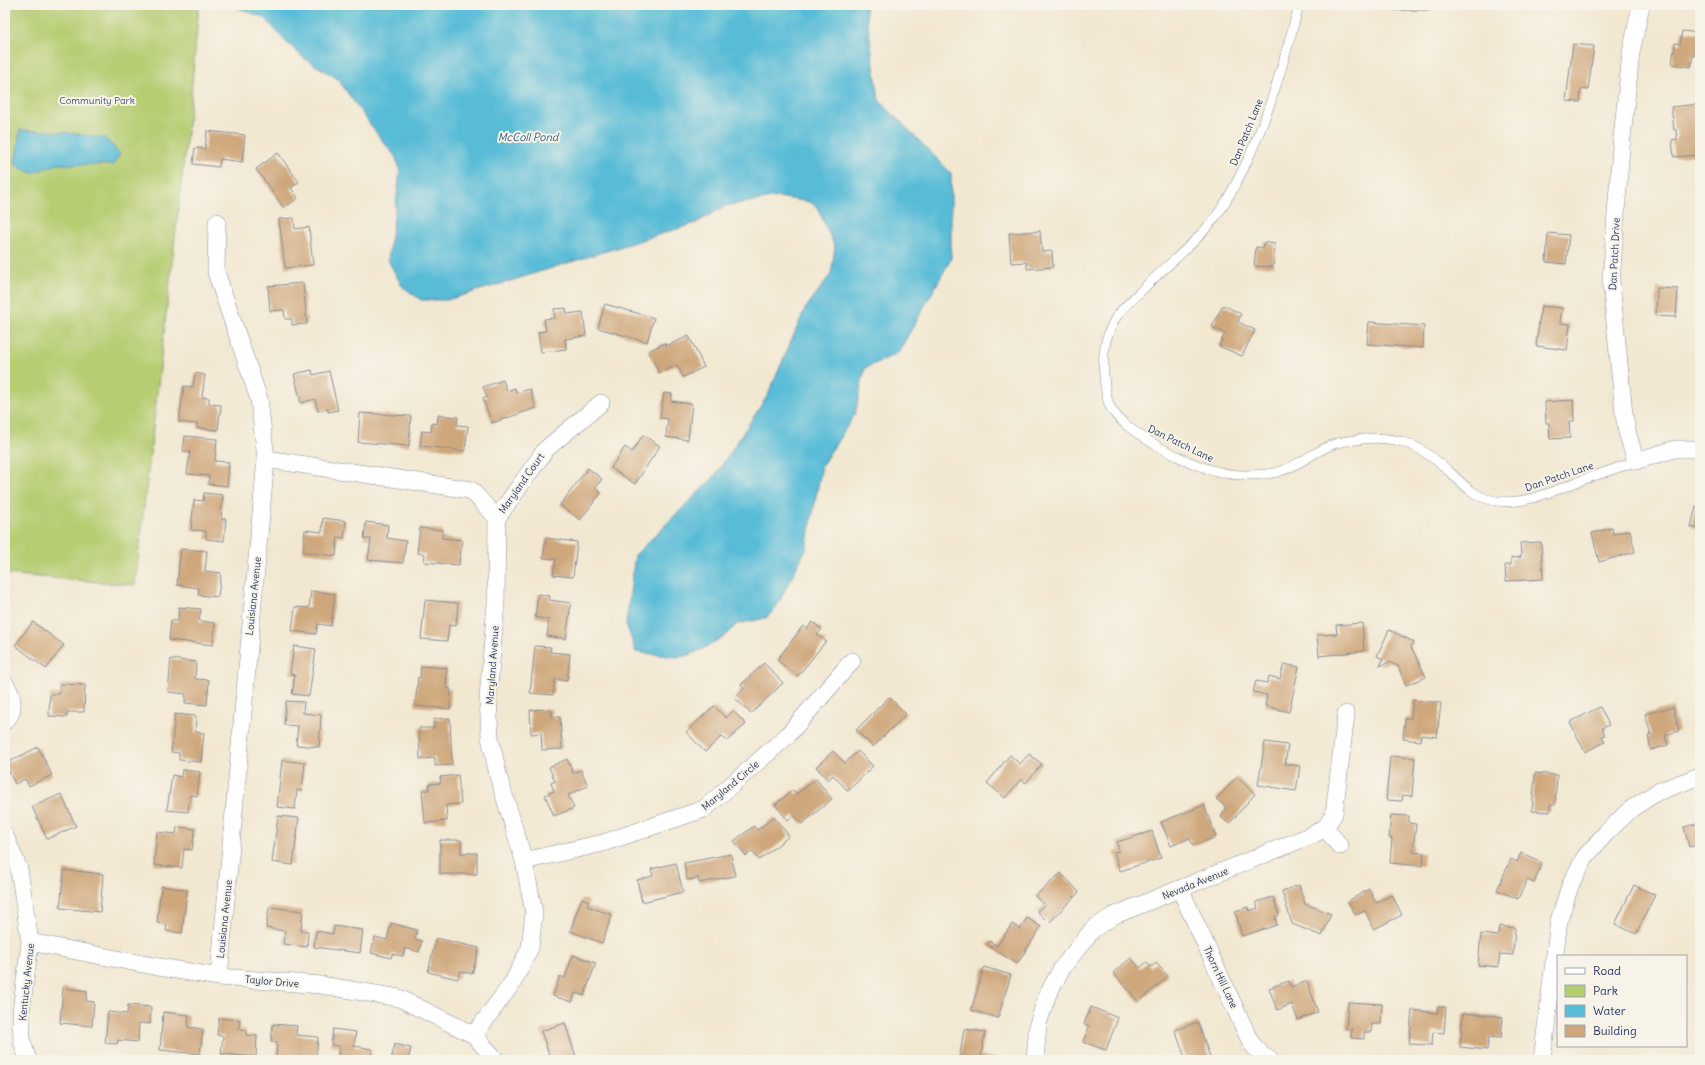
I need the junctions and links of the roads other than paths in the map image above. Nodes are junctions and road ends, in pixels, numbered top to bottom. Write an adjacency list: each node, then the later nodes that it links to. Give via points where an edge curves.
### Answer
1 (1299, 5): 7 (lane, Dan Patch Lane, via 1266,118 1226,202 1210,226 1116,318 1108,334 1102,357 1107,401 1113,413 1146,440 1201,467 1242,476 1280,472 1336,443 1386,438 1406,442 1426,453 1473,494 1492,500 1514,501 1536,497)
2 (1641, 5): 7 (street, Dan Patch Drive, via 1631,53 1611,282 1624,414)
3 (217, 222): 6 (street, Louisiana Avenue, via 216,272 259,399)
4 (601, 403): 8 (street, Maryland Court, via 546,449)
5 (1700, 449): 7 (street, via 1675,449)
6 (266, 459): 8 (street, via 471,490); 20 (street, Louisiana Avenue)
7 (1636, 461)
8 (497, 518): 17 (street, Maryland Avenue, via 496,604 488,697 490,738 498,775)
9 (852, 661): 17 (street, Maryland Circle, via 787,736 704,809 603,843)
10 (5, 684): 12 (street, via 13,698 9,717)
11 (1346, 714): 14 (street, via 1334,814)
12 (5, 721)
13 (1700, 776): 26 (street, via 1657,792 1631,809 1585,856 1564,901 1557,934)
14 (1325, 828): 16 (street); 18 (street, Nevada Avenue)
15 (5, 836): 19 (street, Kentucky Avenue, via 19,869)
16 (1340, 846)
17 (524, 861): 21 (street, Maryland Avenue, via 534,914 530,948 513,982)
18 (1180, 889): 24 (street, Nevada Avenue, via 1113,916 1093,929 1062,968 1047,996 1038,1024); 25 (street, Thorn Hill Lane, via 1251,1043)
19 (30, 942): 20 (street, Taylor Drive); 22 (street, Kentucky Avenue, via 21,1012 22,1041)
20 (219, 976): 21 (street, Taylor Drive, via 321,985 399,998)
21 (474, 1035): 23 (street, Taylor Drive)
22 (28, 1060)
23 (496, 1060)
24 (1035, 1060)
25 (1270, 1060)
26 (1542, 1060)

